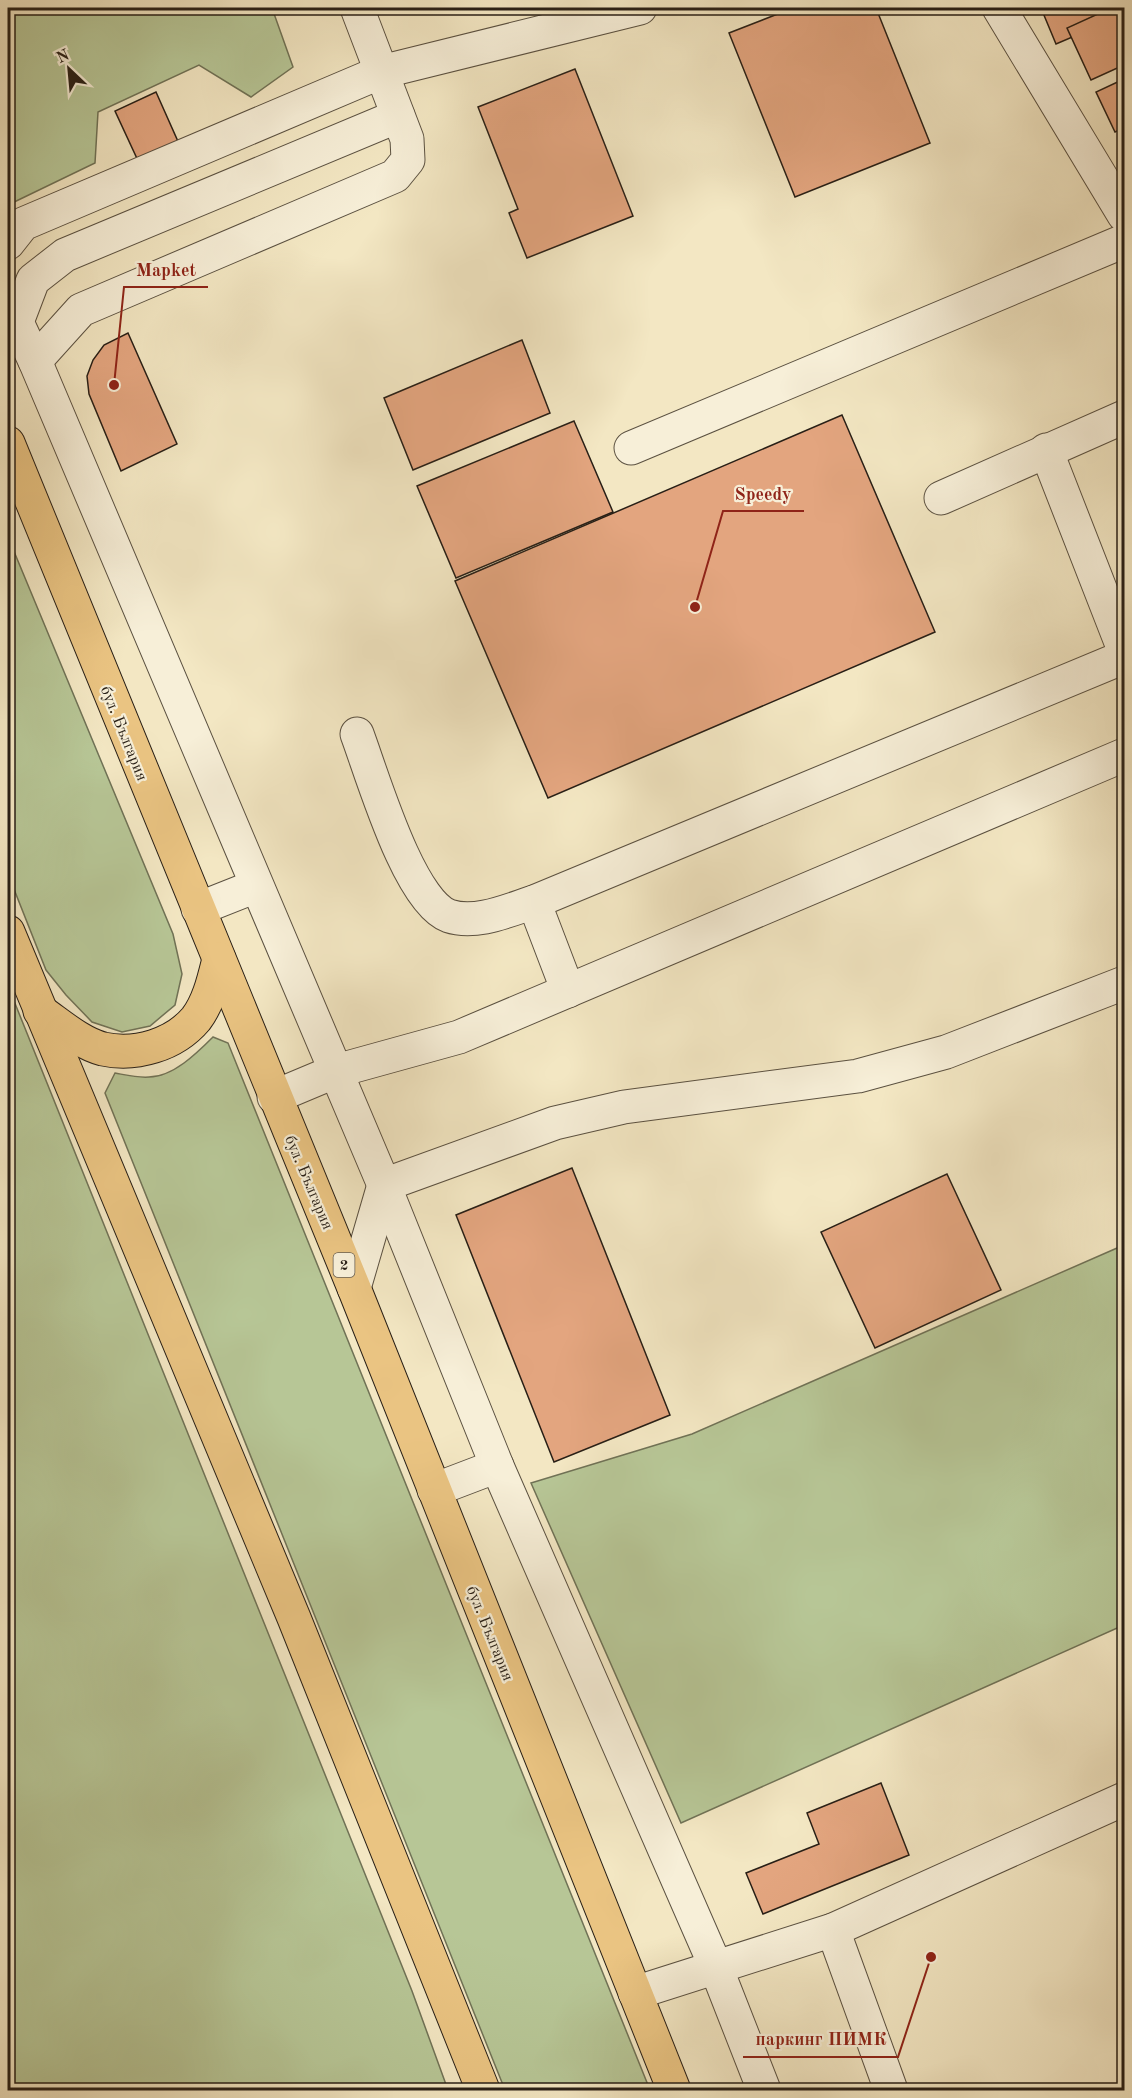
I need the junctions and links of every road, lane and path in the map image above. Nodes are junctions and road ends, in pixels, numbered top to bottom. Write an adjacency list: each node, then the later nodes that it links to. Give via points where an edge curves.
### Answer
1 (357, 8): 4 (lane)
2 (640, 8): 4 (lane)
3 (999, 8): 6 (lane)
4 (381, 72): 5 (lane); 8 (lane, via 23,224)
5 (398, 116): 9 (lane, via 65,255 33,280); 10 (lane, via 407,139 408,160 395,176 81,310)
6 (1125, 215)
7 (1125, 241): 13 (lane)
8 (8, 243)
9 (12, 312): 10 (lane)
10 (35, 361): 20 (lane)
11 (1125, 417): 14 (lane)
12 (8, 443): 22 (highway, бул. България / 2)
13 (632, 447)
14 (1046, 450): 15 (lane); 16 (lane)
15 (941, 498)
16 (1125, 650)
17 (1125, 657): 21 (lane)
18 (357, 734): 21 (lane, via 410,873 431,903 449,916 483,918)
19 (1125, 755): 26 (lane)
20 (256, 886): 22 (lane); 28 (lane)
21 (534, 902): 26 (lane)
22 (198, 909): 24 (highway, бул. България / 2)
23 (8, 932): 27 (highway)
24 (219, 959): 27 (highway, via 211,990 195,1019 170,1041 139,1051 103,1048 80,1038); 29 (highway, бул. България / 2)
25 (1125, 983): 30 (lane, via 946,1052 858,1076 613,1110 555,1123)
26 (568, 991): 28 (lane, via 459,1038)
27 (40, 1011): 38 (highway, via 294,1618)
28 (336, 1071): 29 (lane); 30 (lane)
29 (274, 1097): 31 (highway, бул. България / 2)
30 (384, 1185): 31 (lane); 32 (lane)
31 (354, 1288): 33 (highway, бул. България / 2)
32 (497, 1466): 33 (lane); 36 (lane)
33 (434, 1490): 37 (highway, бул. България / 2)
34 (1125, 1799): 35 (lane)
35 (833, 1930): 36 (lane); 41 (lane)
36 (715, 1965): 37 (lane); 40 (lane)
37 (634, 1993): 39 (highway, бул. България / 2)
38 (483, 2091)
39 (674, 2091)
40 (764, 2091)
41 (891, 2091)

